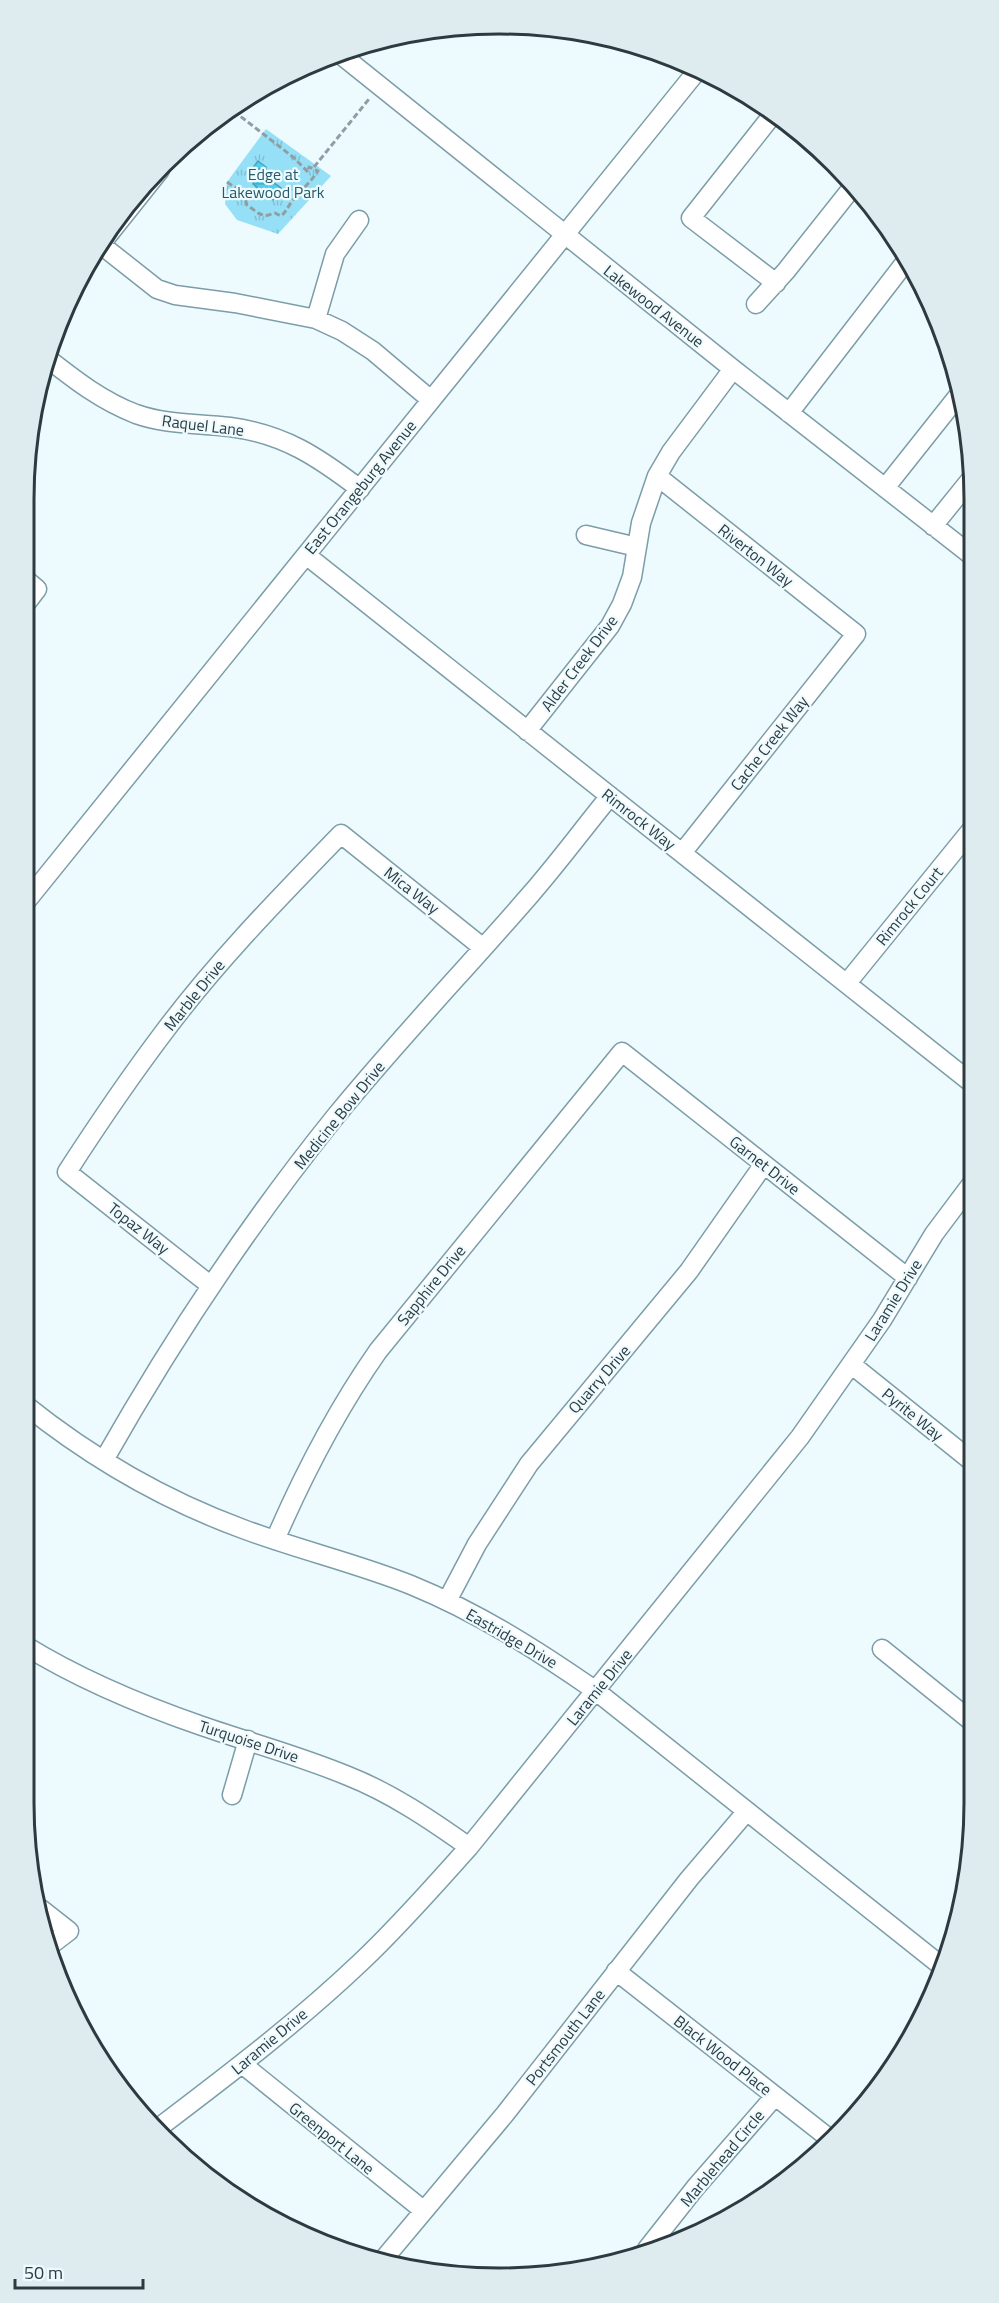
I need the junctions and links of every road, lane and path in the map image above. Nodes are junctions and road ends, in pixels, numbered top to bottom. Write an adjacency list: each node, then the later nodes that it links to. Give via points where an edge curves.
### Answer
1 (347, 60): 3 (street, Lakewood Avenue)
2 (693, 77): 10 (street, East Orangeburg Avenue)
3 (379, 86): 6 (path); 10 (street, Lakewood Avenue)
4 (238, 115): 6 (path, via 308,172 309,167)
5 (769, 121): 13 (street, via 691,218)
6 (314, 167): 7 (path, via 318,171 310,183 281,216 258,213 247,205 243,193)
7 (227, 182)
8 (848, 192): 13 (street)
9 (359, 220): 15 (street, via 335,254)
10 (566, 236): 17 (street, Lakewood Avenue); 18 (street, East Orangeburg Avenue)
11 (108, 249): 15 (street, via 157,289 175,296)
12 (902, 267): 20 (street)
13 (776, 283): 14 (street)
14 (756, 304)
15 (316, 319): 18 (street, via 373,351)
16 (55, 364): 24 (street, Raquel Lane, via 86,388 128,410 158,420 252,430 276,438 321,459)
17 (733, 369): 20 (street, Lakewood Avenue); 21 (street, Alder Creek Drive)
18 (431, 400): 24 (street, East Orangeburg Avenue)
19 (954, 401): 22 (street)
20 (789, 412): 22 (street, Lakewood Avenue)
21 (657, 476): 27 (street, Alder Creek Drive); 30 (street, Riverton Way)
22 (885, 488): 25 (street, Lakewood Avenue)
23 (964, 488): 25 (street)
24 (360, 489): 29 (street, East Orangeburg Avenue)
25 (933, 526): 28 (street, Lakewood Avenue)
26 (586, 535): 27 (street)
27 (637, 547): 31 (street, Alder Creek Drive, via 632,577 610,626)
28 (964, 550)
29 (306, 555): 31 (street, Rimrock Way); 36 (street, East Orangeburg Avenue)
30 (856, 634): 35 (street, Cache Creek Way)
31 (527, 731): 32 (street, Rimrock Way)
32 (609, 796): 35 (street, Rimrock Way); 37 (street, Medicine Bow Drive, via 530,895)
33 (341, 834): 37 (street, Mica Way); 42 (street, Marble Drive, via 261,917 180,1012)
34 (964, 839): 38 (street, Rimrock Court)
35 (682, 853): 38 (street, Rimrock Way)
36 (34, 892)
37 (482, 946): 45 (street, Medicine Bow Drive, via 335,1118)
38 (847, 983): 40 (street, Rimrock Way)
39 (622, 1052): 41 (street, Garnet Drive); 50 (street, Sapphire Drive, via 378,1351 326,1432)
40 (964, 1076)
41 (764, 1164): 44 (street, Garnet Drive); 51 (street, Quarry Drive, via 689,1270 528,1464 488,1525)
42 (68, 1172): 45 (street, Topaz Way)
43 (964, 1194): 44 (street, Laramie Drive)
44 (908, 1278): 46 (street, Laramie Drive)
45 (210, 1285): 49 (street, Medicine Bow Drive)
46 (852, 1365): 48 (street, Pyrite Way); 54 (street, Laramie Drive, via 800,1437)
47 (34, 1411): 49 (street, Eastridge Drive)
48 (964, 1455)
49 (104, 1460): 50 (street, Eastridge Drive, via 180,1503)
50 (275, 1540): 51 (street, Eastridge Drive, via 348,1562)
51 (447, 1601): 54 (street, Eastridge Drive, via 499,1628)
52 (882, 1649): 55 (street)
53 (34, 1650): 56 (street, Turquoise Drive, via 139,1702)
54 (596, 1691): 58 (street, Eastridge Drive); 59 (street, Laramie Drive)
55 (964, 1715)
56 (248, 1740): 57 (street); 59 (street, Turquoise Drive, via 350,1776 399,1801)
57 (232, 1795)
58 (747, 1811): 62 (street, Eastridge Drive); 63 (street, Portsmouth Lane)
59 (469, 1847): 64 (street, Laramie Drive, via 414,1910 362,1961)
60 (48, 1914): 61 (street, via 69,1931)
61 (55, 1941)
62 (936, 1962)
63 (616, 1971): 65 (street, Black Wood Place); 68 (street, Portsmouth Lane, via 505,2114)
64 (242, 2064): 66 (street, Laramie Drive); 68 (street, Greenport Lane)
65 (775, 2096): 67 (street, Black Wood Place); 69 (street, Marblehead Circle)
66 (163, 2124)
67 (825, 2135)
68 (423, 2210): 70 (street, Portsmouth Lane)
69 (652, 2243)
70 (387, 2255)

